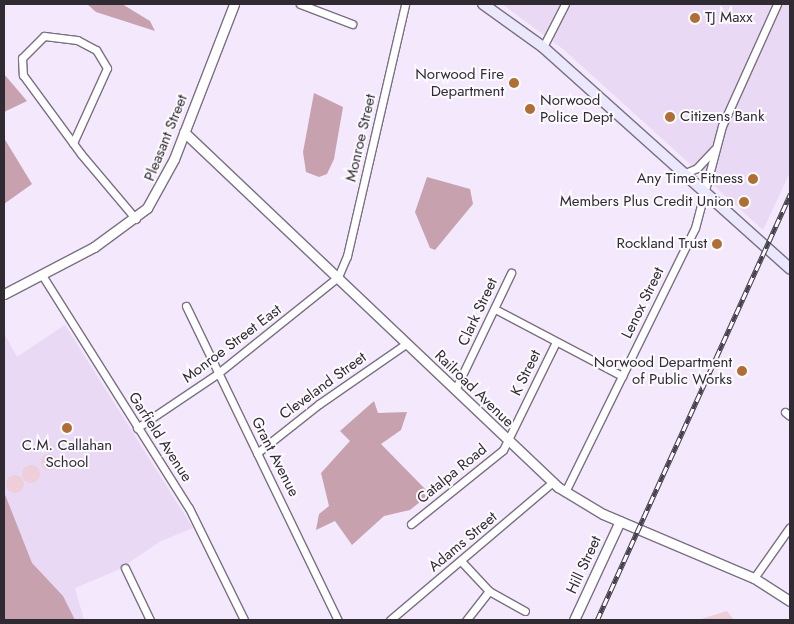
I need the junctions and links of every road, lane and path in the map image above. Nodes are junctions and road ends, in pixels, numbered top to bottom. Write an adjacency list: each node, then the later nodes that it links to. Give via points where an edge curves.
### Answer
1 (234, 4): 9 (street, Pleasant Street)
2 (300, 4): 7 (street)
3 (405, 4): 18 (street, Monroe Street, via 349,247)
4 (483, 4): 8 (main road)
5 (565, 4): 8 (street)
6 (777, 4): 11 (street, Lenox Street)
7 (352, 24)
8 (543, 47): 12 (main road)
9 (184, 132): 14 (street, Pleasant Street, via 165,180); 18 (street, Railroad Avenue)
10 (73, 143): 10 (street, via 21,68 27,48 44,36 78,40 96,50 107,68); 14 (street)
11 (716, 147): 12 (street, Lenox Street, via 697,168); 13 (street, Lenox Street)
12 (683, 174): 13 (main road)
13 (705, 192): 15 (main road); 25 (street, Lenox Street, via 696,228)
14 (136, 219): 17 (street, Pleasant Street)
15 (790, 269)
16 (511, 272): 21 (street, Clark Street)
17 (42, 275): 19 (street, Pleasant Street); 27 (street, Garfield Avenue)
18 (338, 277): 23 (street, Railroad Avenue); 24 (street, Monroe Street East)
19 (4, 294)
20 (186, 306): 24 (street, Grant Avenue)
21 (495, 310): 22 (street); 26 (street, Clark Street)
22 (556, 342): 25 (street); 28 (street, K Street)
23 (407, 343): 26 (street, Railroad Avenue); 29 (street, Cleveland Street, via 319,404)
24 (217, 374): 27 (street, Monroe Street East); 29 (street, Grant Avenue)
25 (622, 376): 31 (street, Lenox Street)
26 (455, 390): 28 (street, Railroad Avenue)
27 (138, 428): 42 (street, Garfield Avenue, via 189,508)
28 (508, 442): 30 (street, Railroad Avenue); 33 (street, Catalpa Road, via 478,474)
29 (257, 453): 43 (street, Grant Avenue)
30 (553, 482): 31 (street, Railroad Avenue); 35 (street, Adams Street)
31 (565, 492): 32 (street, Railroad Avenue)
32 (620, 521): 37 (street, Railroad Avenue); 46 (street, Hill Street)
33 (411, 524)
34 (790, 527): 37 (street)
35 (461, 561): 38 (street); 44 (street, Adams Street)
36 (125, 568): 41 (street)
37 (754, 578): 39 (street, Railroad Avenue)
38 (489, 591): 40 (street); 45 (street)
39 (790, 600)
40 (525, 611)
41 (150, 620)
42 (244, 620)
43 (338, 620)
44 (390, 620)
45 (466, 620)
46 (574, 620)

